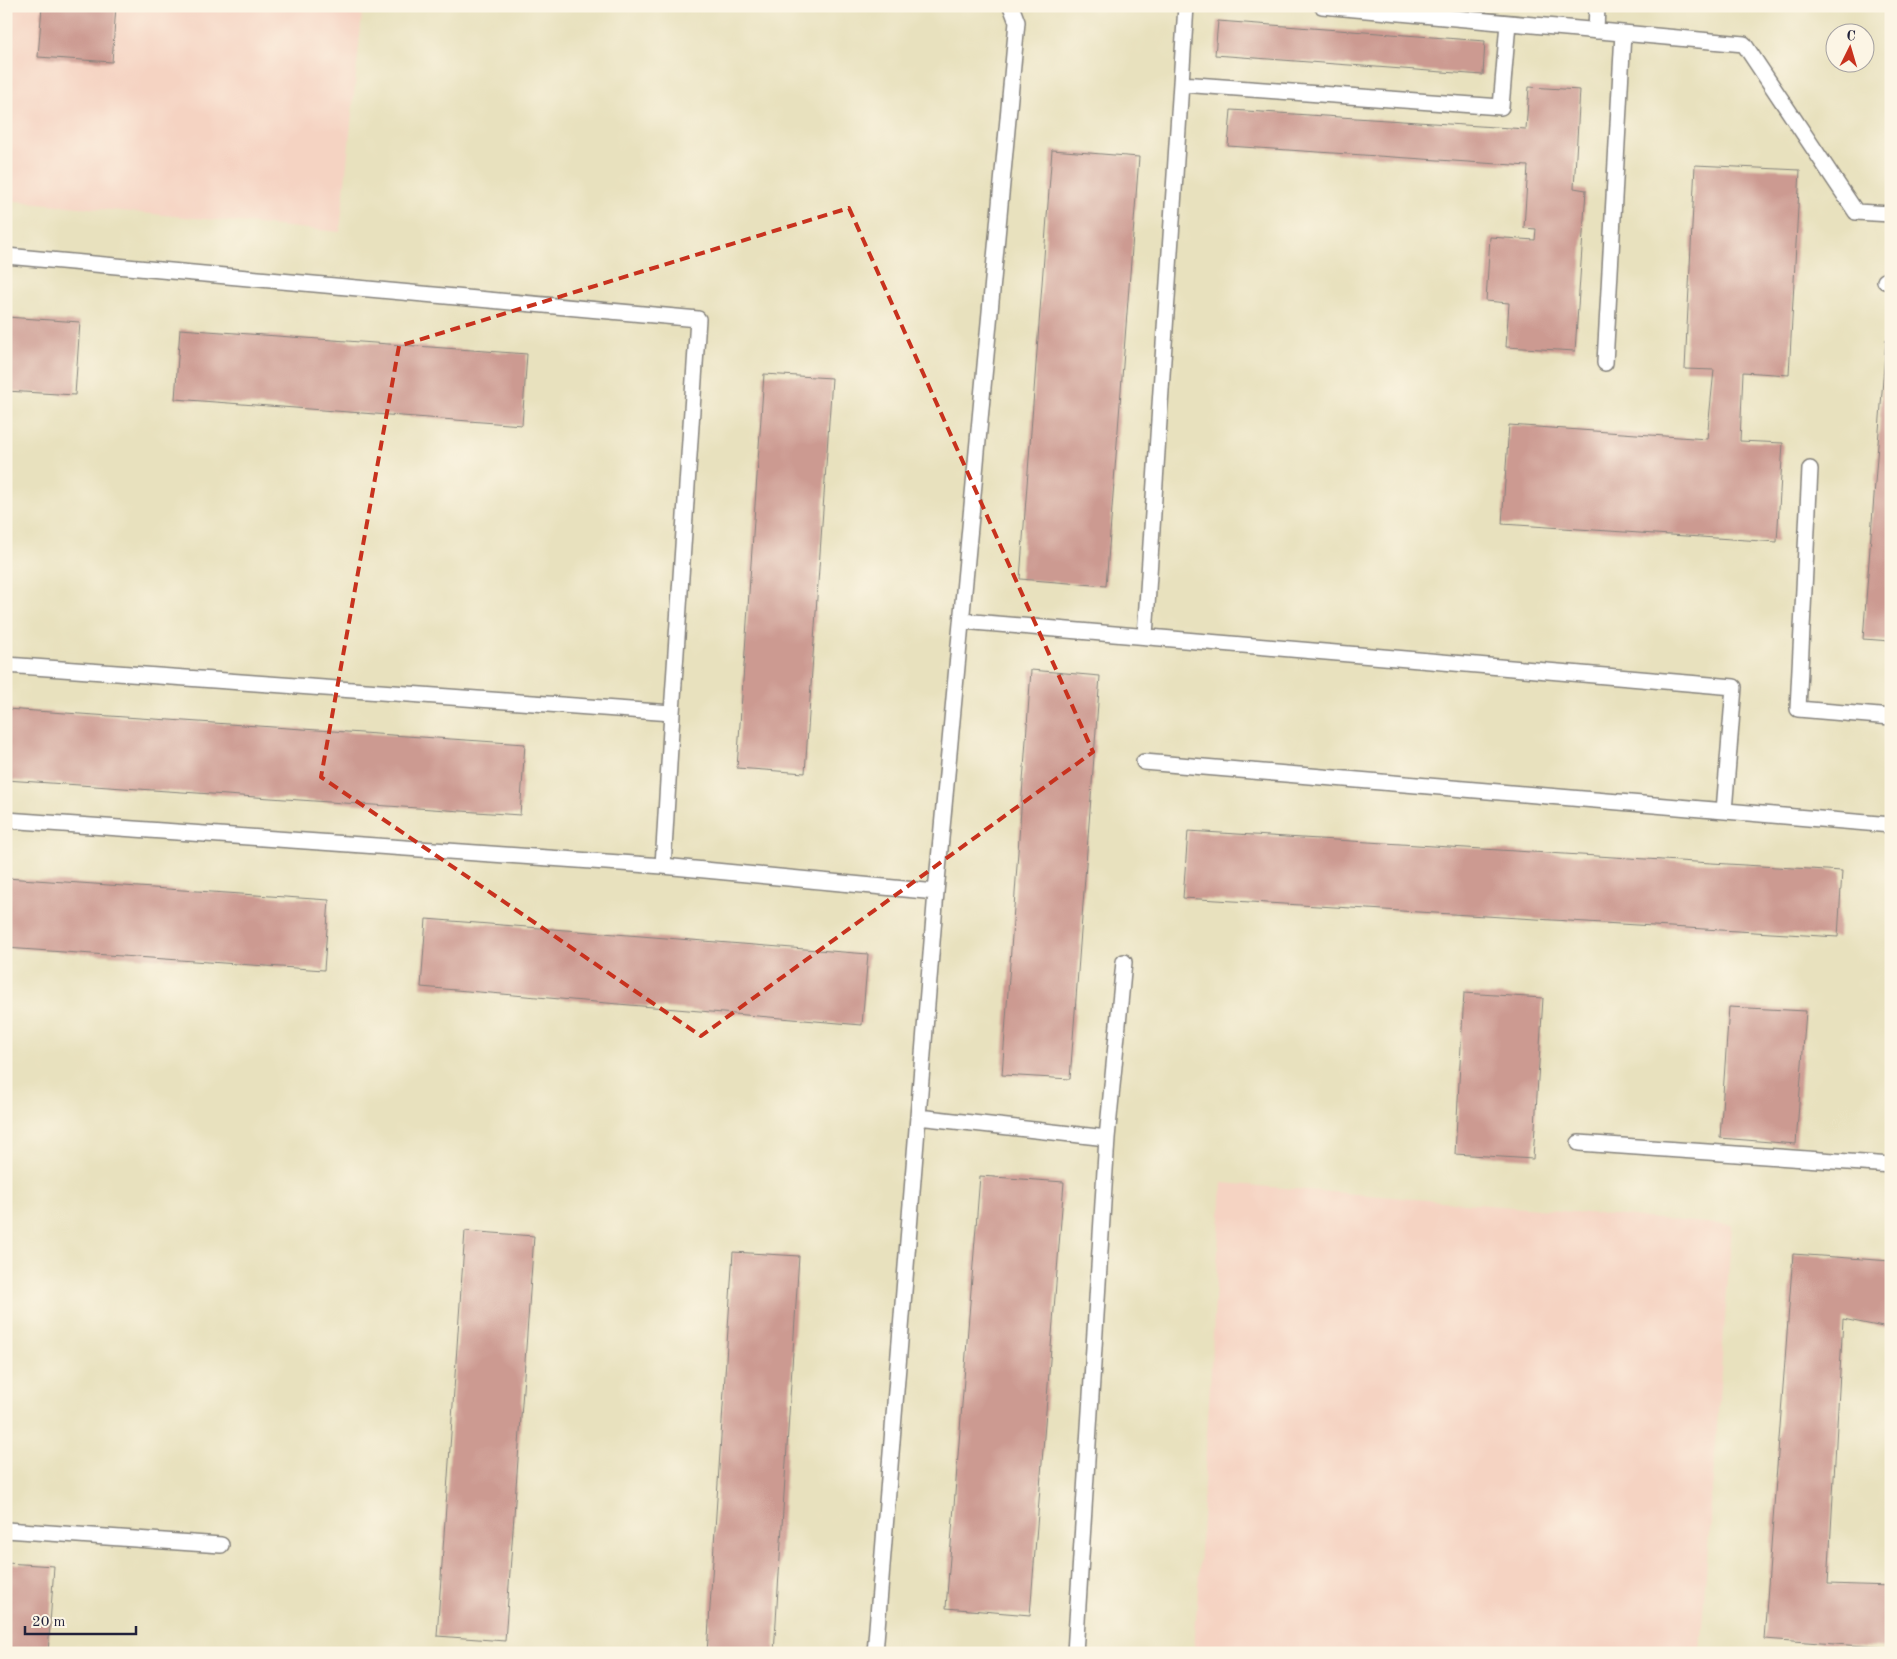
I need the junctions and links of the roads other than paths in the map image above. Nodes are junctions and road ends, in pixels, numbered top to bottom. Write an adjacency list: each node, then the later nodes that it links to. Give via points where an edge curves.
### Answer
1 (1011, 6): 13 (lane, via 1017,22)
2 (1186, 6): 8 (lane)
3 (1322, 6): 5 (lane)
4 (1597, 6): 6 (lane)
5 (1508, 23): 6 (lane); 8 (lane, via 1501,107)
6 (1596, 31): 7 (lane)
7 (1623, 33): 9 (lane, via 1744,44 1856,212); 11 (lane)
8 (1181, 84): 14 (lane)
9 (1891, 214)
10 (6, 256): 16 (lane, via 698,319)
11 (1605, 363)
12 (1810, 469): 17 (lane, via 1798,709)
13 (962, 621): 14 (lane); 23 (lane)
14 (1145, 636): 19 (lane, via 1734,687)
15 (6, 665): 16 (lane)
16 (672, 713): 22 (lane)
17 (1891, 717)
18 (1144, 762): 19 (lane)
19 (1724, 811): 21 (lane)
20 (6, 820): 22 (lane)
21 (1891, 825)
22 (663, 866): 23 (lane)
23 (936, 892): 25 (lane)
24 (1124, 962): 26 (lane)
25 (918, 1117): 26 (lane); 31 (lane)
26 (1107, 1138): 32 (lane)
27 (1579, 1143): 28 (lane)
28 (1891, 1165)
29 (6, 1530): 30 (lane)
30 (221, 1545)
31 (874, 1653)
32 (1075, 1653)

